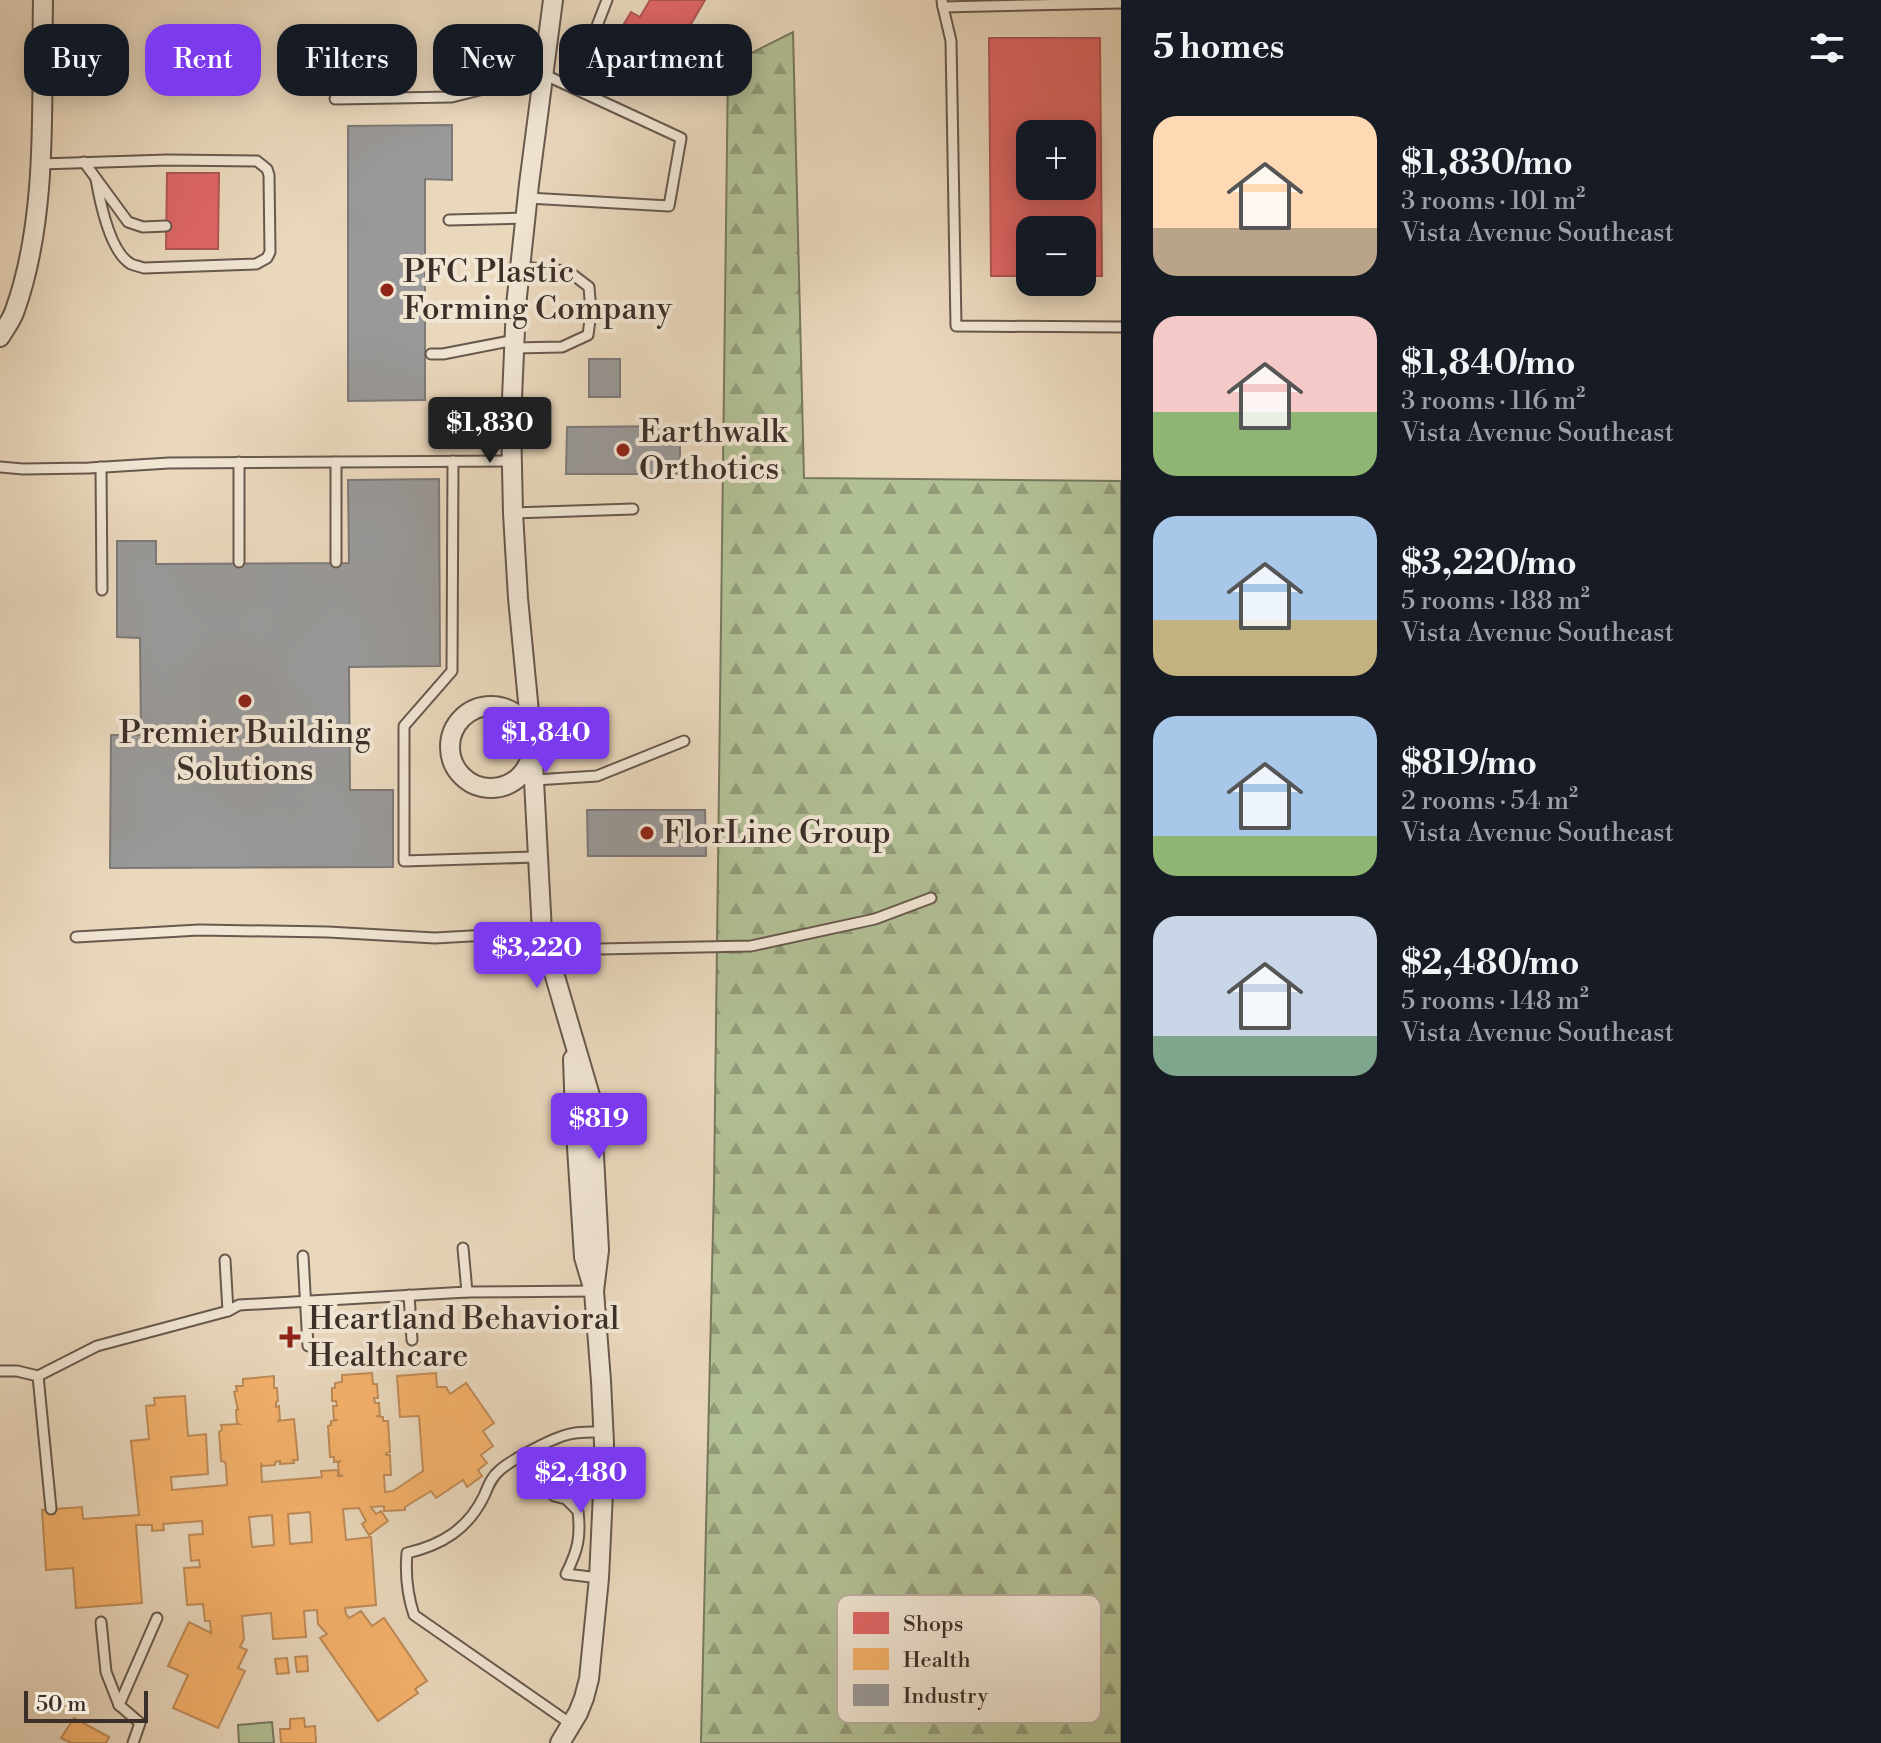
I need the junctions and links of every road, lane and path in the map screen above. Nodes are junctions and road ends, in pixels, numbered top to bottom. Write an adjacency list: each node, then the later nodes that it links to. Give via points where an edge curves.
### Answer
1 (43, 0): 14 (street)
2 (553, 0): 7 (street)
3 (607, 0): 6 (lane)
4 (942, 3): 5 (lane); 22 (lane, via 951,41 956,326)
5 (1121, 3)
6 (598, 24)
7 (543, 74): 8 (lane)
8 (559, 81)
9 (456, 96): 12 (lane)
10 (540, 96): 16 (street)
11 (590, 96): 16 (lane, via 681,138 669,206)
12 (335, 99)
13 (84, 162): 14 (lane); 15 (lane); 15 (lane, via 257,161 269,175 270,252 256,264 132,265 117,250)
14 (40, 164): 21 (street, via 31,249)
15 (96, 179): 19 (lane, via 128,222)
16 (528, 198): 17 (street)
17 (525, 218): 18 (lane); 20 (street)
18 (449, 220)
19 (166, 226)
20 (520, 267): 24 (street); 24 (lane, via 568,271 589,287 591,312 588,335 562,347)
21 (7, 313): 23 (street)
22 (1121, 327)
23 (0, 337)
24 (514, 344): 25 (lane); 27 (street)
25 (431, 354)
26 (453, 461): 27 (lane); 29 (lane); 40 (lane, via 452,671 404,726 404,861)
27 (511, 461): 33 (street)
28 (239, 462): 29 (lane); 31 (lane); 34 (lane)
29 (336, 462): 35 (lane)
30 (0, 467): 31 (lane)
31 (101, 467): 36 (lane)
32 (633, 509): 33 (lane)
33 (513, 513): 38 (street)
34 (239, 562)
35 (336, 562)
36 (102, 590)
37 (684, 741): 39 (lane, via 597,776)
38 (532, 743): 38 (street, via 529,730 512,711 485,706 462,717 454,728 450,754 464,779 489,789 516,781 526,770); 39 (street)
39 (535, 780): 40 (street)
40 (537, 857): 43 (street)
41 (931, 898): 43 (lane, via 875,919 751,946)
42 (76, 937): 43 (lane, via 199,930 435,938 519,932)
43 (545, 941): 47 (street, via 573,1036 584,1257)
44 (463, 1248): 48 (lane)
45 (303, 1256): 50 (lane)
46 (225, 1260): 51 (lane)
47 (594, 1291): 48 (lane); 56 (street)
48 (467, 1292): 49 (lane)
49 (409, 1295): 50 (lane); 52 (lane)
50 (305, 1301): 51 (lane, via 239,1305); 53 (lane)
51 (228, 1311): 55 (lane, via 97,1346)
52 (412, 1340)
53 (308, 1346)
54 (0, 1371): 55 (lane)
55 (38, 1376): 58 (lane)
56 (603, 1432): 59 (street); 63 (lane, via 568,1433 500,1469 470,1521 427,1548 407,1553 405,1576 414,1615)
57 (554, 1496): 59 (lane, via 578,1511 577,1554 566,1574)
58 (51, 1509)
59 (599, 1578): 63 (street, via 589,1679)
60 (157, 1618): 62 (lane)
61 (101, 1622): 62 (lane, via 106,1672)
62 (119, 1705): 64 (lane, via 140,1723)
63 (571, 1724): 65 (street)
64 (133, 1743)
65 (560, 1743)

